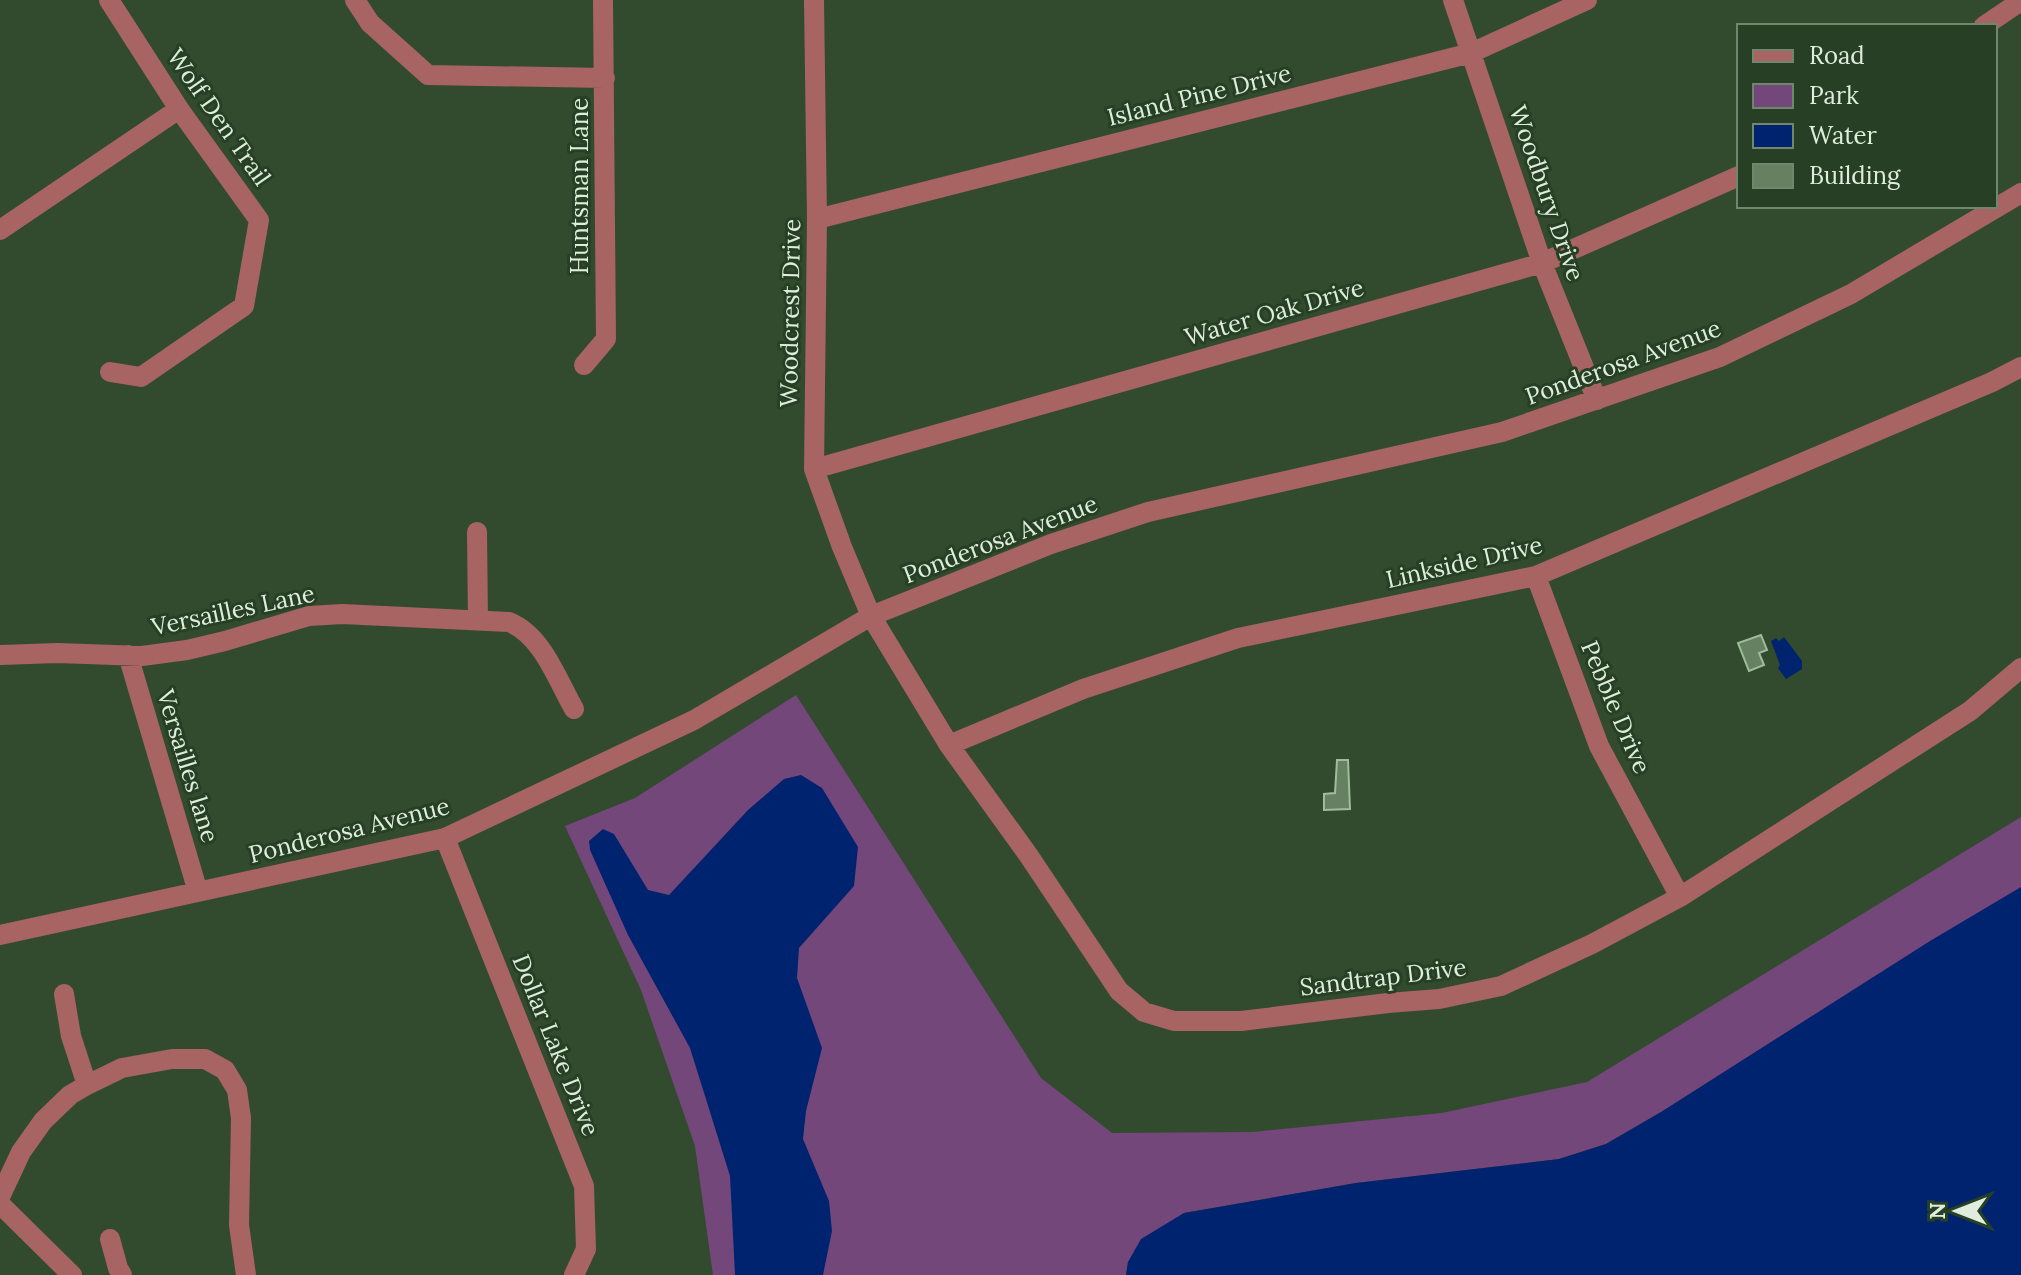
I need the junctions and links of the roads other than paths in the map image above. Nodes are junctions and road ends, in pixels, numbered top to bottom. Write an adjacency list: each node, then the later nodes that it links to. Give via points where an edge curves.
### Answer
1 (109, 0): 11 (street, Wolf Den Trail)
2 (355, 0): 10 (street, via 370,23 428,75)
3 (603, 0): 10 (street, Huntsman Lane)
4 (814, 0): 16 (street, Woodcrest Drive)
5 (1453, 0): 9 (street, Woodbury Drive)
6 (1587, 0): 9 (street, Island Pine Drive)
7 (2021, 1): 8 (street)
8 (1987, 24)
9 (1471, 53): 16 (street, Island Pine Drive); 18 (street, Woodbury Drive)
10 (605, 78): 19 (street, Huntsman Lane, via 606,339)
11 (179, 109): 17 (street); 21 (street, Wolf Den Trail, via 259,220 244,306 141,377)
12 (1737, 177): 18 (street, Water Oak Drive)
13 (2021, 193): 14 (street, Ponderosa Avenue)
14 (1997, 207)
15 (1996, 208): 22 (street, Ponderosa Avenue, via 1851,294 1720,357)
16 (817, 219): 23 (street, Woodcrest Drive)
17 (0, 230)
18 (1542, 263): 22 (street, Woodbury Drive); 23 (street, Water Oak Drive)
19 (584, 365)
20 (2021, 367): 25 (street, Linkside Drive)
21 (110, 372)
22 (1597, 400): 26 (street, Ponderosa Avenue, via 1502,432 1148,512 1051,544)
23 (814, 469): 26 (street, Woodcrest Drive)
24 (477, 532): 27 (street)
25 (1536, 576): 32 (street, Linkside Drive, via 1238,638 1083,689); 35 (street, Pebble Drive, via 1599,746)
26 (871, 616): 32 (street, Sandtrap Drive); 33 (street, Ponderosa Avenue, via 694,720)
27 (478, 621): 29 (street, Versailles Lane, via 309,616 187,650); 31 (street, Versailles Lane, via 524,628)
28 (0, 655): 29 (street, Versailles Lane)
29 (128, 655): 34 (street, Versailles lane)
30 (2021, 668): 35 (street, Sandtrap Drive, via 1970,711)
31 (574, 709)
32 (949, 745): 35 (street, Sandtrap Drive, via 1119,991 1144,1012 1174,1021 1241,1021 1439,999 1501,986)
33 (445, 838): 34 (street, Ponderosa Avenue); 45 (street, Dollar Lake Drive, via 584,1186 586,1249)
34 (198, 892): 36 (street, Ponderosa Avenue)
35 (1680, 897)
36 (0, 935)
37 (64, 994): 38 (street)
38 (87, 1085): 39 (street, via 43,1121); 44 (street, via 122,1068 172,1059 205,1059 225,1070 237,1090 241,1118 239,1225)
39 (0, 1197)
40 (0, 1204): 42 (street)
41 (110, 1239): 43 (street)
42 (72, 1275)
43 (122, 1275)
44 (246, 1275)
45 (574, 1275)

